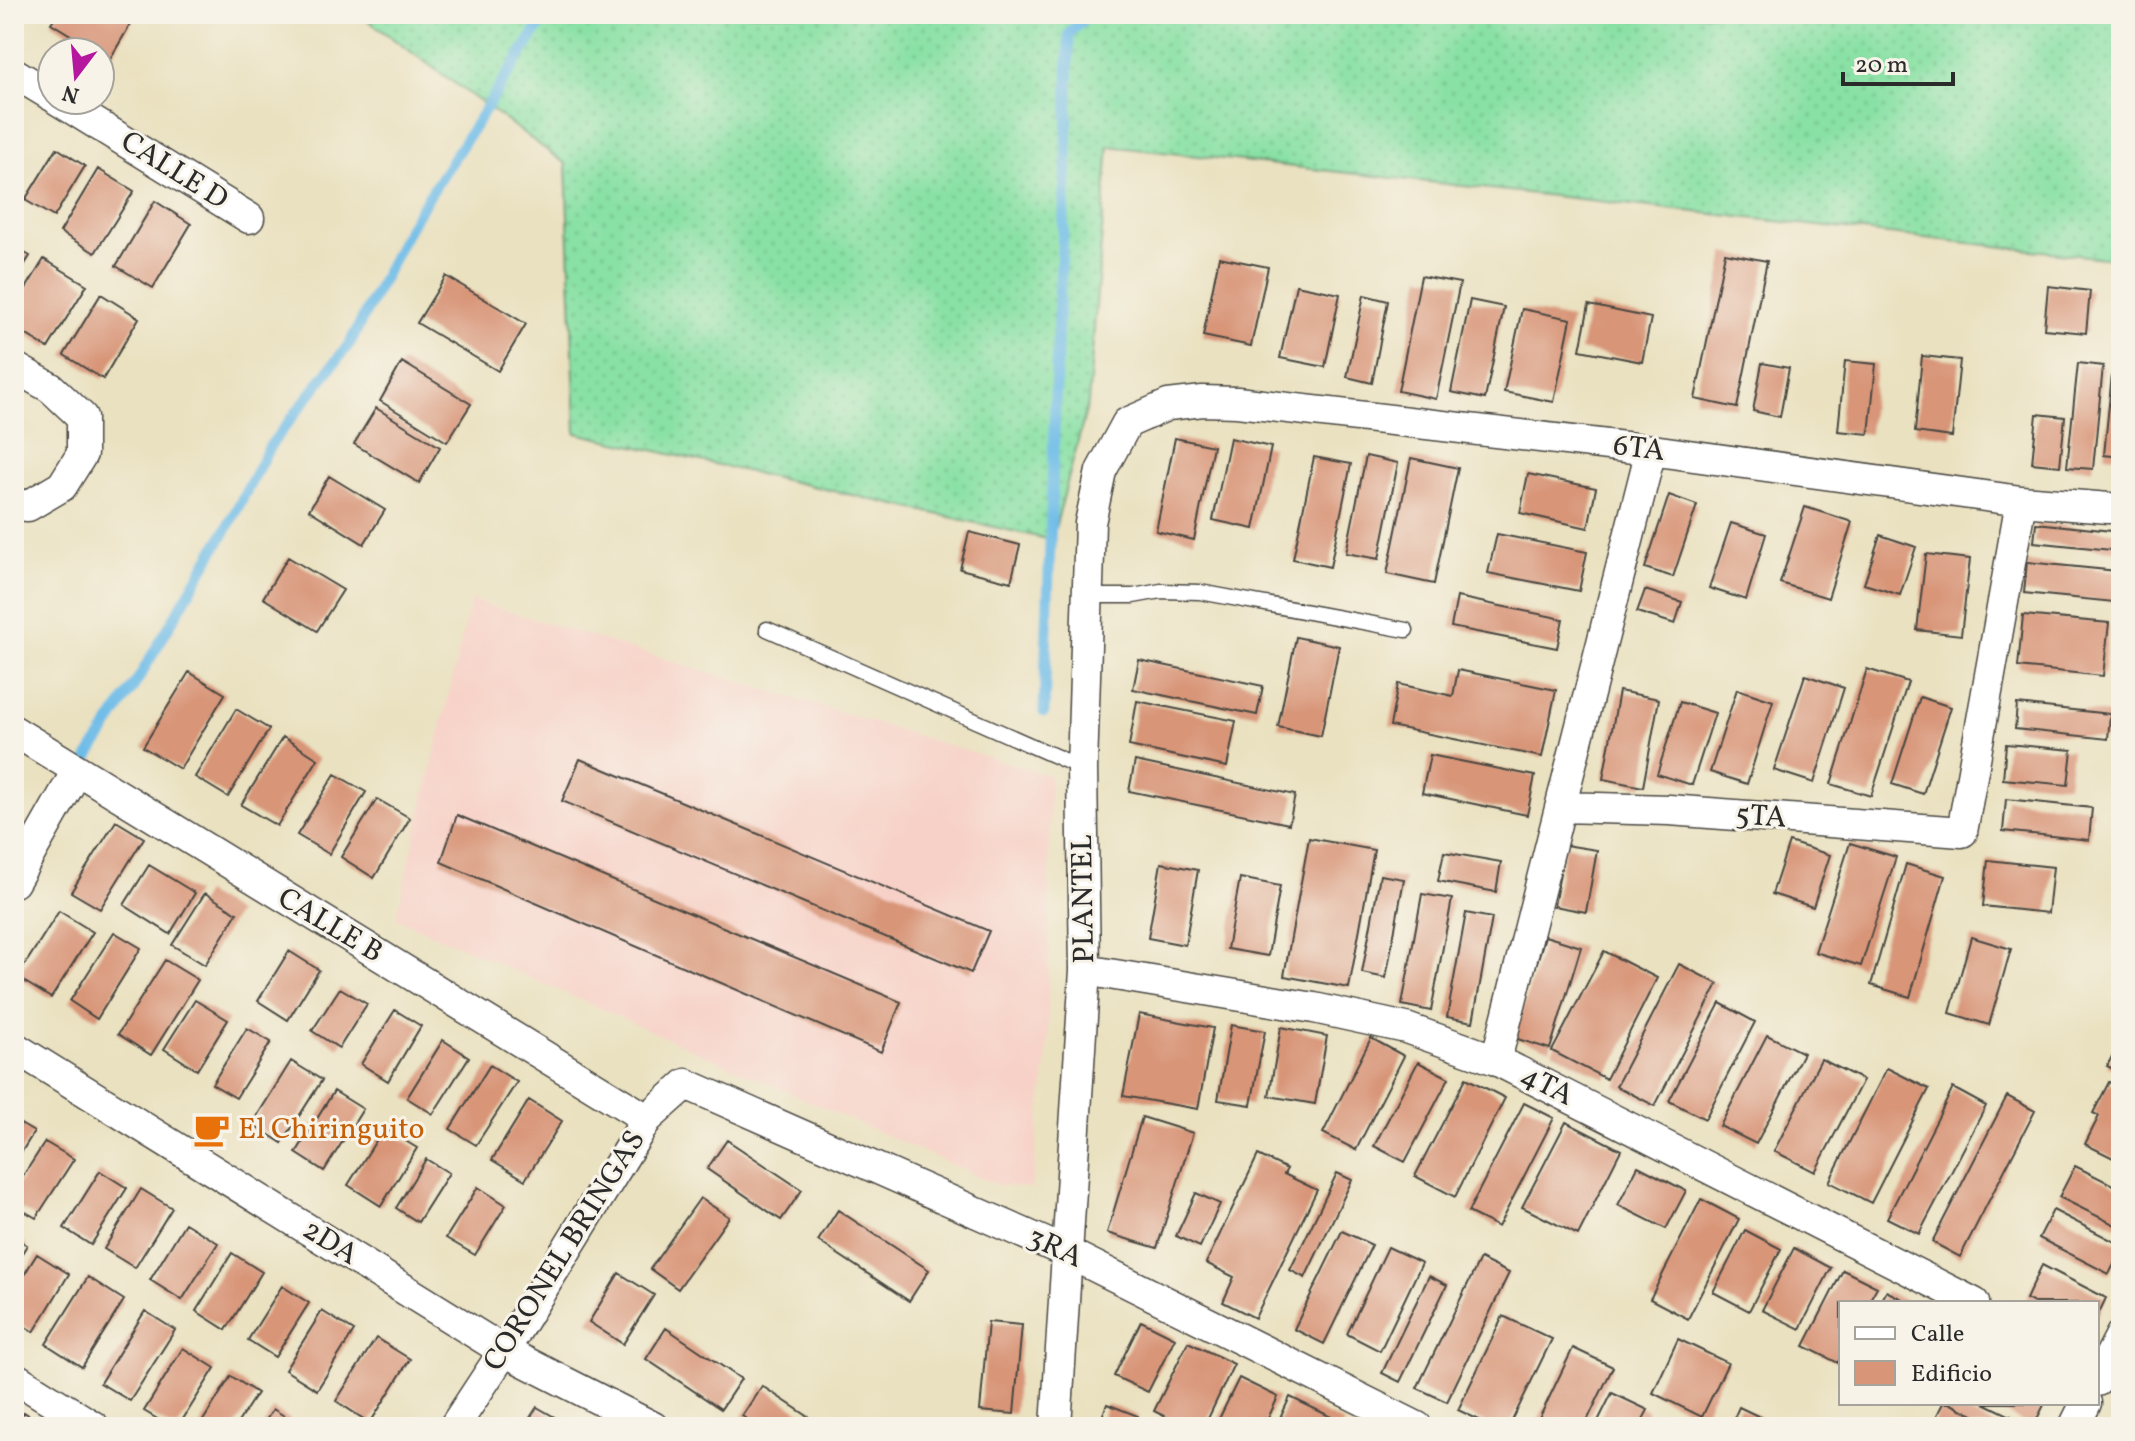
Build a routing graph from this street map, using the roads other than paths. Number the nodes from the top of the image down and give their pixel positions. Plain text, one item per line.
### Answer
1 (14, 73) edge
2 (36, 86) edge
3 (84, 116) edge
4 (249, 218) dead end
5 (14, 367) edge
6 (1168, 405) joint
7 (1651, 450) junction
8 (2021, 501) junction
9 (14, 505) edge
10 (2109, 508) dead end
11 (1088, 596) junction
12 (767, 629) dead end
13 (1406, 630) dead end
14 (14, 731) edge
15 (1082, 768) junction
16 (77, 771) junction
17 (1561, 807) junction
18 (14, 882) edge
19 (1085, 970) junction
20 (14, 1047) edge
21 (1496, 1060) junction
22 (686, 1084) joint
23 (647, 1119) junction
24 (1066, 1252) junction
25 (1970, 1301) edge
26 (2121, 1335) edge
27 (504, 1351) junction
28 (2099, 1372) edge
29 (14, 1377) edge
30 (2085, 1405) edge
31 (94, 1427) edge
32 (454, 1427) edge
33 (653, 1427) edge
34 (1056, 1427) edge
35 (1417, 1427) edge
36 (2074, 1427) edge

1 - 2 street
3 - 4 street, CALLE D
5 - 9 street
6 - 7 street, 6TA
6 - 11 street, PLANTEL
7 - 8 street, 6TA
7 - 17 street
8 - 10 street, 6TA
8 - 17 street, 5TA
11 - 13 lane
11 - 15 street, PLANTEL
12 - 15 lane
14 - 16 street, CALLE B
15 - 19 street, PLANTEL
16 - 18 street
16 - 23 street, CALLE B
17 - 21 street
19 - 21 street, 4TA
19 - 24 street, PLANTEL
20 - 27 street, 2DA
21 - 25 street, 4TA
22 - 23 street, CORONEL BRINGAS
22 - 24 street, 3RA
23 - 27 street, CORONEL BRINGAS
24 - 34 street, PLANTEL
24 - 35 street, 3RA
26 - 28 street
27 - 32 street, CORONEL BRINGAS
27 - 33 street, 2DA
29 - 31 street
30 - 36 street

